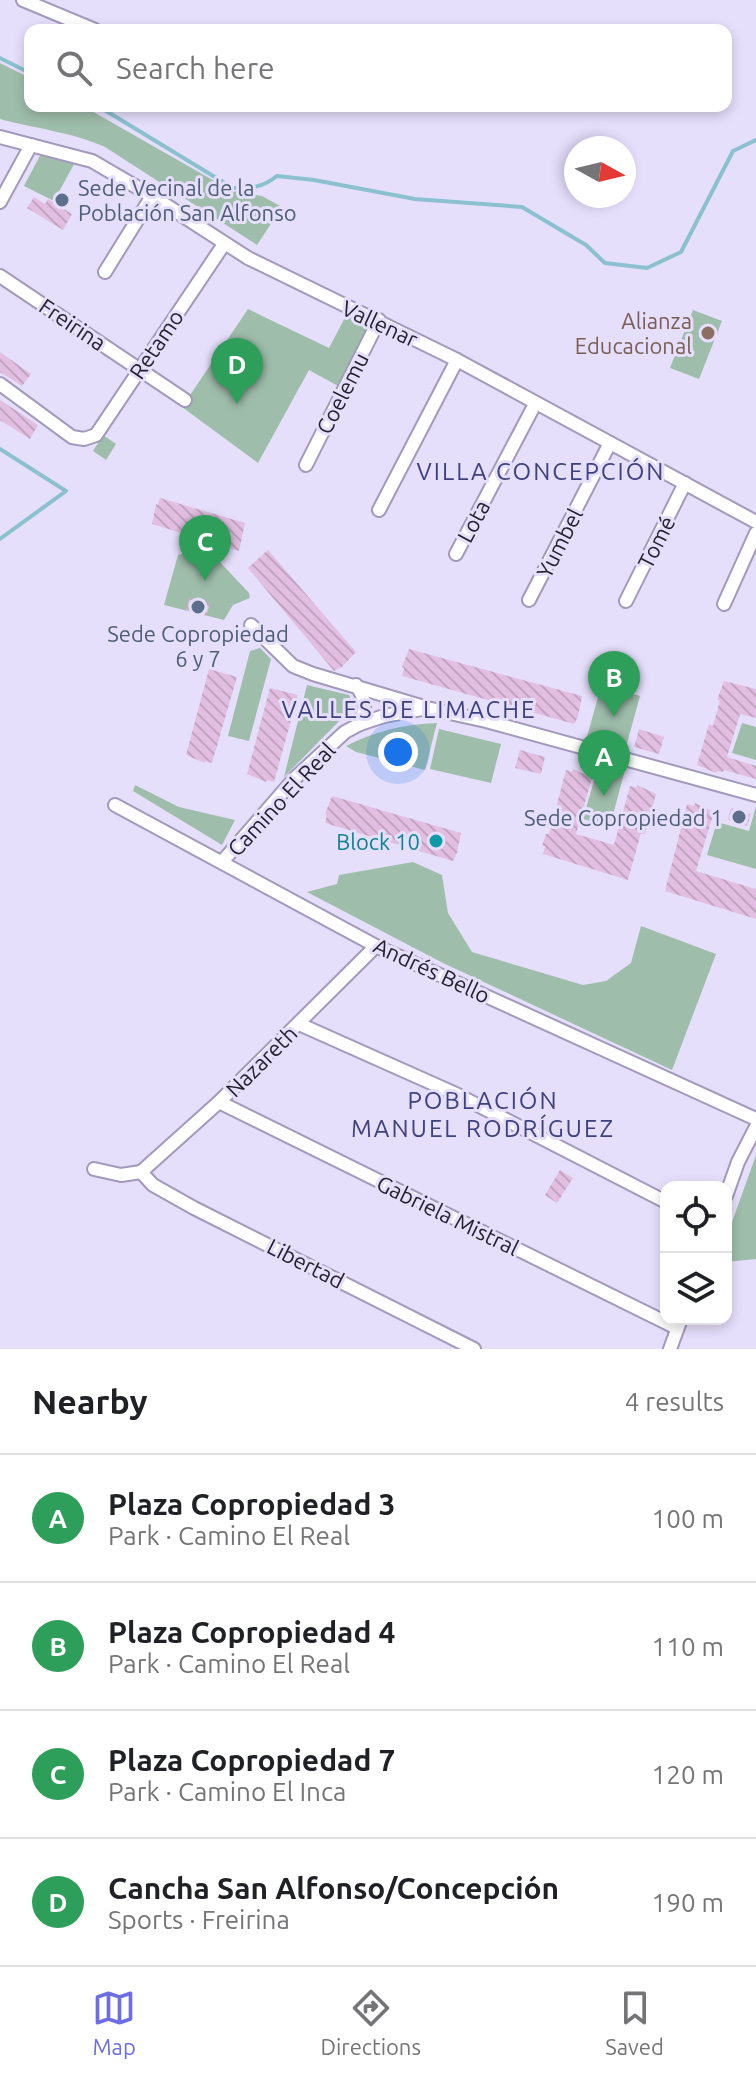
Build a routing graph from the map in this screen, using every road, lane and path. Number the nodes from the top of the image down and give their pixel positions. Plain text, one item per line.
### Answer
1 (23, 0) edge
2 (81, 24) edge
3 (0, 137) edge
4 (31, 145) junction
5 (152, 196) junction
6 (0, 202) edge
7 (224, 244) junction
8 (105, 272) dead end
9 (0, 276) edge
10 (379, 320) junction
11 (457, 360) junction
12 (139, 369) junction
13 (0, 384) edge
14 (185, 400) dead end
15 (535, 404) junction
16 (610, 443) junction
17 (306, 465) dead end
18 (685, 483) junction
19 (379, 510) dead end
20 (756, 522) edge
21 (756, 533) edge
22 (456, 554) dead end
23 (529, 600) dead end
24 (626, 601) dead end
25 (724, 604) dead end
26 (251, 625) dead end
27 (356, 685) junction
28 (427, 708) junction
29 (360, 724) junction
30 (756, 795) edge
31 (115, 805) dead end
32 (222, 862) junction
33 (376, 946) junction
34 (299, 1024) junction
35 (219, 1102) junction
36 (756, 1119) edge
37 (756, 1127) edge
38 (94, 1169) dead end
39 (141, 1172) junction
40 (731, 1181) edge
41 (660, 1199) edge
42 (660, 1315) edge
43 (679, 1325) edge
44 (474, 1349) edge
45 (670, 1349) edge

1 - 2 street
3 - 4 street, Vallenar
4 - 5 street, Vallenar
4 - 6 street
5 - 7 street, Vallenar
5 - 8 street
7 - 10 street, Vallenar
7 - 12 street, Retamo
9 - 12 street, Freirina
10 - 11 street, Vallenar
10 - 17 street, Coelemu
11 - 15 street, Vallenar
11 - 19 street
12 - 13 street, Retamo
12 - 14 street, Freirina
15 - 16 street, Vallenar
15 - 22 street, Lota
16 - 18 street, Vallenar
16 - 23 street, Yumbel
18 - 20 street, Vallenar
18 - 24 street, Tomé
21 - 25 street
26 - 27 street
27 - 28 street
27 - 29 street
28 - 29 street, Camino El Real
28 - 30 street, Camino El Real
29 - 32 street, Camino El Real
31 - 32 street, Andrés Bello
32 - 33 street, Andrés Bello
33 - 34 street, Nazareth
33 - 36 street, Andrés Bello
34 - 35 street, Nazareth
34 - 41 street
35 - 39 street, Nazareth
35 - 42 street, Gabriela Mistral
37 - 40 street
38 - 39 street
39 - 44 street, Libertad
43 - 45 street

